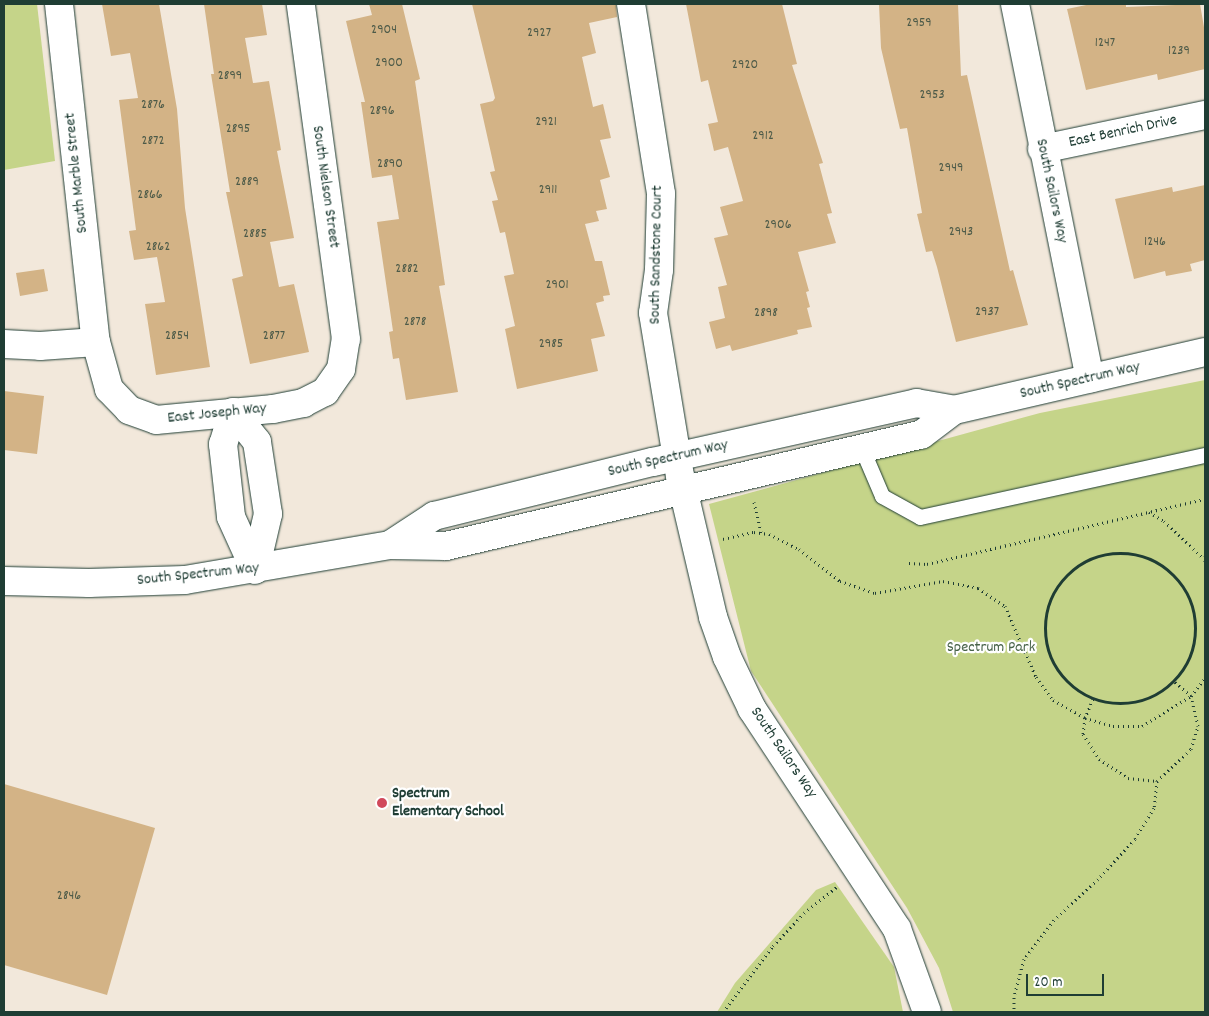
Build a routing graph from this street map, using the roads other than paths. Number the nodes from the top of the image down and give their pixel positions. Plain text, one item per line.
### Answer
1 (59, 4) edge
2 (301, 4) edge
3 (631, 4) edge
4 (1015, 4) edge
5 (1205, 115) edge
6 (1042, 149) junction
7 (96, 342) junction
8 (4, 344) edge
9 (1205, 352) edge
10 (341, 369) joint
11 (1090, 379) junction
12 (954, 410) junction
13 (233, 412) junction
14 (862, 449) junction
15 (1205, 455) edge
16 (680, 475) junction
17 (255, 570) junction
18 (4, 581) edge
19 (927, 1012) edge

1 - 7 street, South Marble Street
2 - 10 street, South Nielson Street
3 - 16 street, South Sandstone Court
4 - 6 street, South Sailors Way
5 - 6 street, East Benrich Drive
6 - 11 street, South Sailors Way
7 - 8 street
7 - 13 street, East Joseph Way
9 - 11 street, South Spectrum Way
10 - 13 street, East Joseph Way
11 - 12 street, South Spectrum Way
12 - 14 street, South Spectrum Way
12 - 16 street, South Spectrum Way
13 - 17 street
13 - 17 street
14 - 15 lane
14 - 16 street, South Spectrum Way
16 - 17 street, South Spectrum Way
16 - 19 street, South Sailors Way
17 - 18 street, South Spectrum Way

